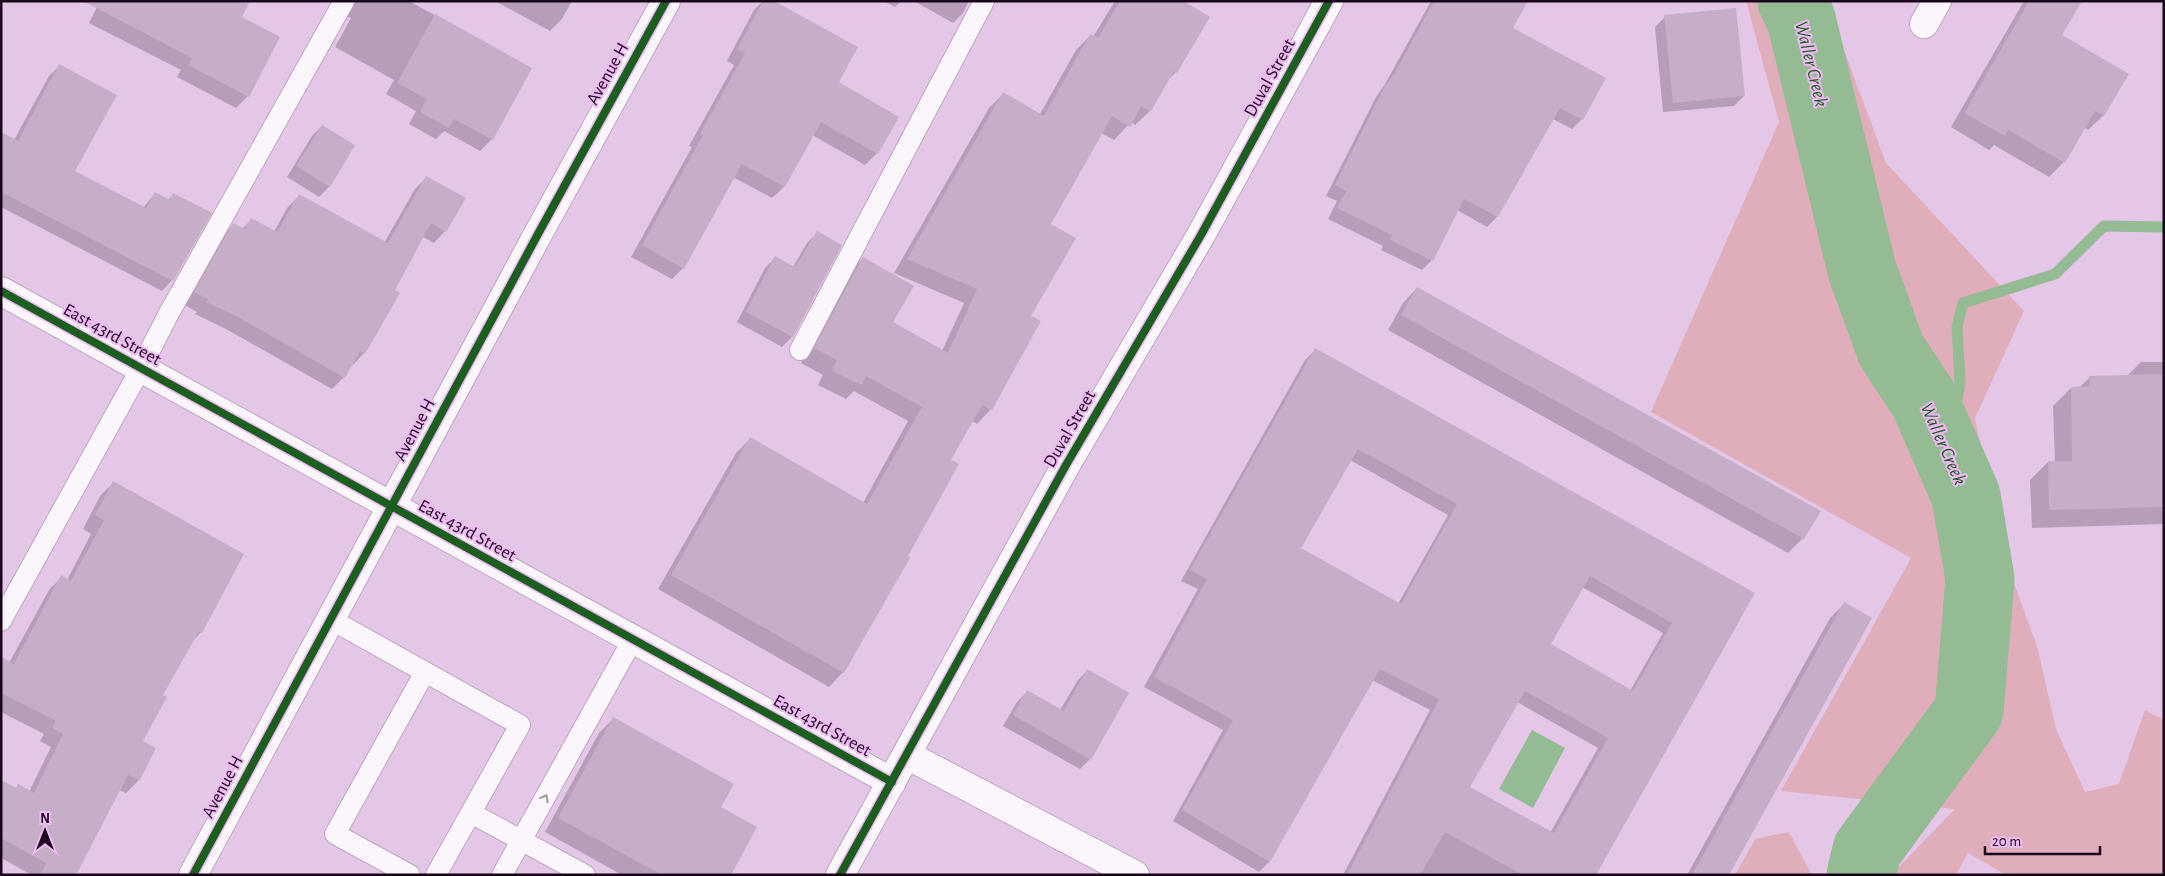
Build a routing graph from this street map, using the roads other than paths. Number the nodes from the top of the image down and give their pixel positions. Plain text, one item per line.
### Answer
1 (344, 1) edge
2 (666, 1) edge
3 (984, 1) edge
4 (1329, 1) edge
5 (1, 291) edge
6 (800, 350) dead end
7 (141, 368) junction
8 (391, 506) junction
9 (330, 619) junction
10 (1, 621) edge
11 (633, 639) junction
12 (425, 672) junction
13 (907, 755) junction
14 (892, 782) junction
15 (471, 813) junction
16 (521, 840) junction
17 (193, 875) edge
18 (410, 875) edge
19 (436, 875) edge
20 (502, 875) edge
21 (585, 875) edge
22 (840, 875) edge
23 (1135, 875) edge

1 - 7 lane
2 - 8 street, Avenue H
3 - 6 lane
4 - 13 street, Duval Street
5 - 7 street, East 43rd Street
7 - 8 street, East 43rd Street
7 - 10 lane
8 - 9 street, Avenue H
8 - 11 street, East 43rd Street
9 - 12 lane
9 - 17 street, Avenue H
11 - 14 street, East 43rd Street
16 -> 11 lane
12 - 15 lane
12 - 18 lane
13 - 14 street, Duval Street
13 - 23 street
14 - 22 street, Duval Street
15 - 16 lane
15 - 19 lane
16 - 20 lane
16 - 21 lane

